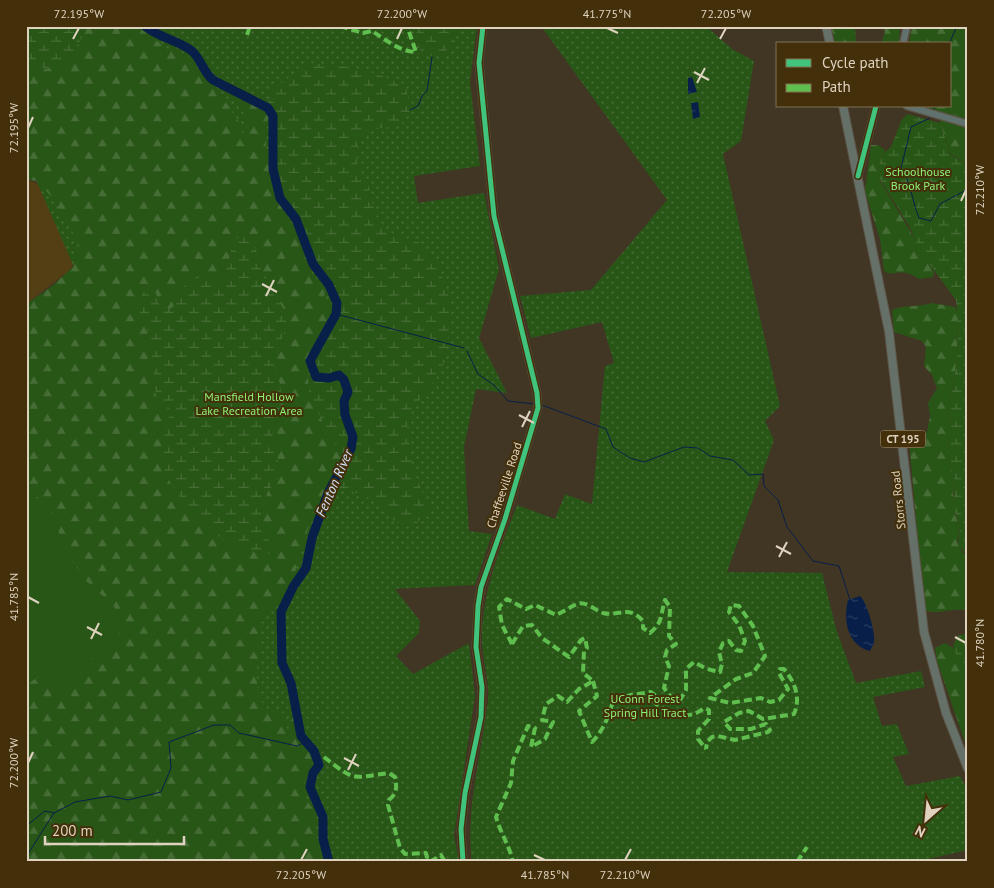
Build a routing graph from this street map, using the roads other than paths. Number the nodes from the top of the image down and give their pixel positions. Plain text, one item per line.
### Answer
1 (484, 26) edge
2 (826, 26) edge
3 (907, 26) edge
4 (830, 42) edge
5 (903, 42) edge
6 (843, 108) edge
7 (875, 108) edge
8 (915, 108) edge
9 (968, 124) edge
10 (858, 176) junction
11 (968, 769) edge
12 (463, 862) edge

1 - 12 street, Chaffeeville Road
2 - 4 main road
3 - 5 street
6 - 10 main road, Storrs Road / CT 195
7 - 10 street
8 - 9 street
10 - 11 main road, Storrs Road / CT 195

